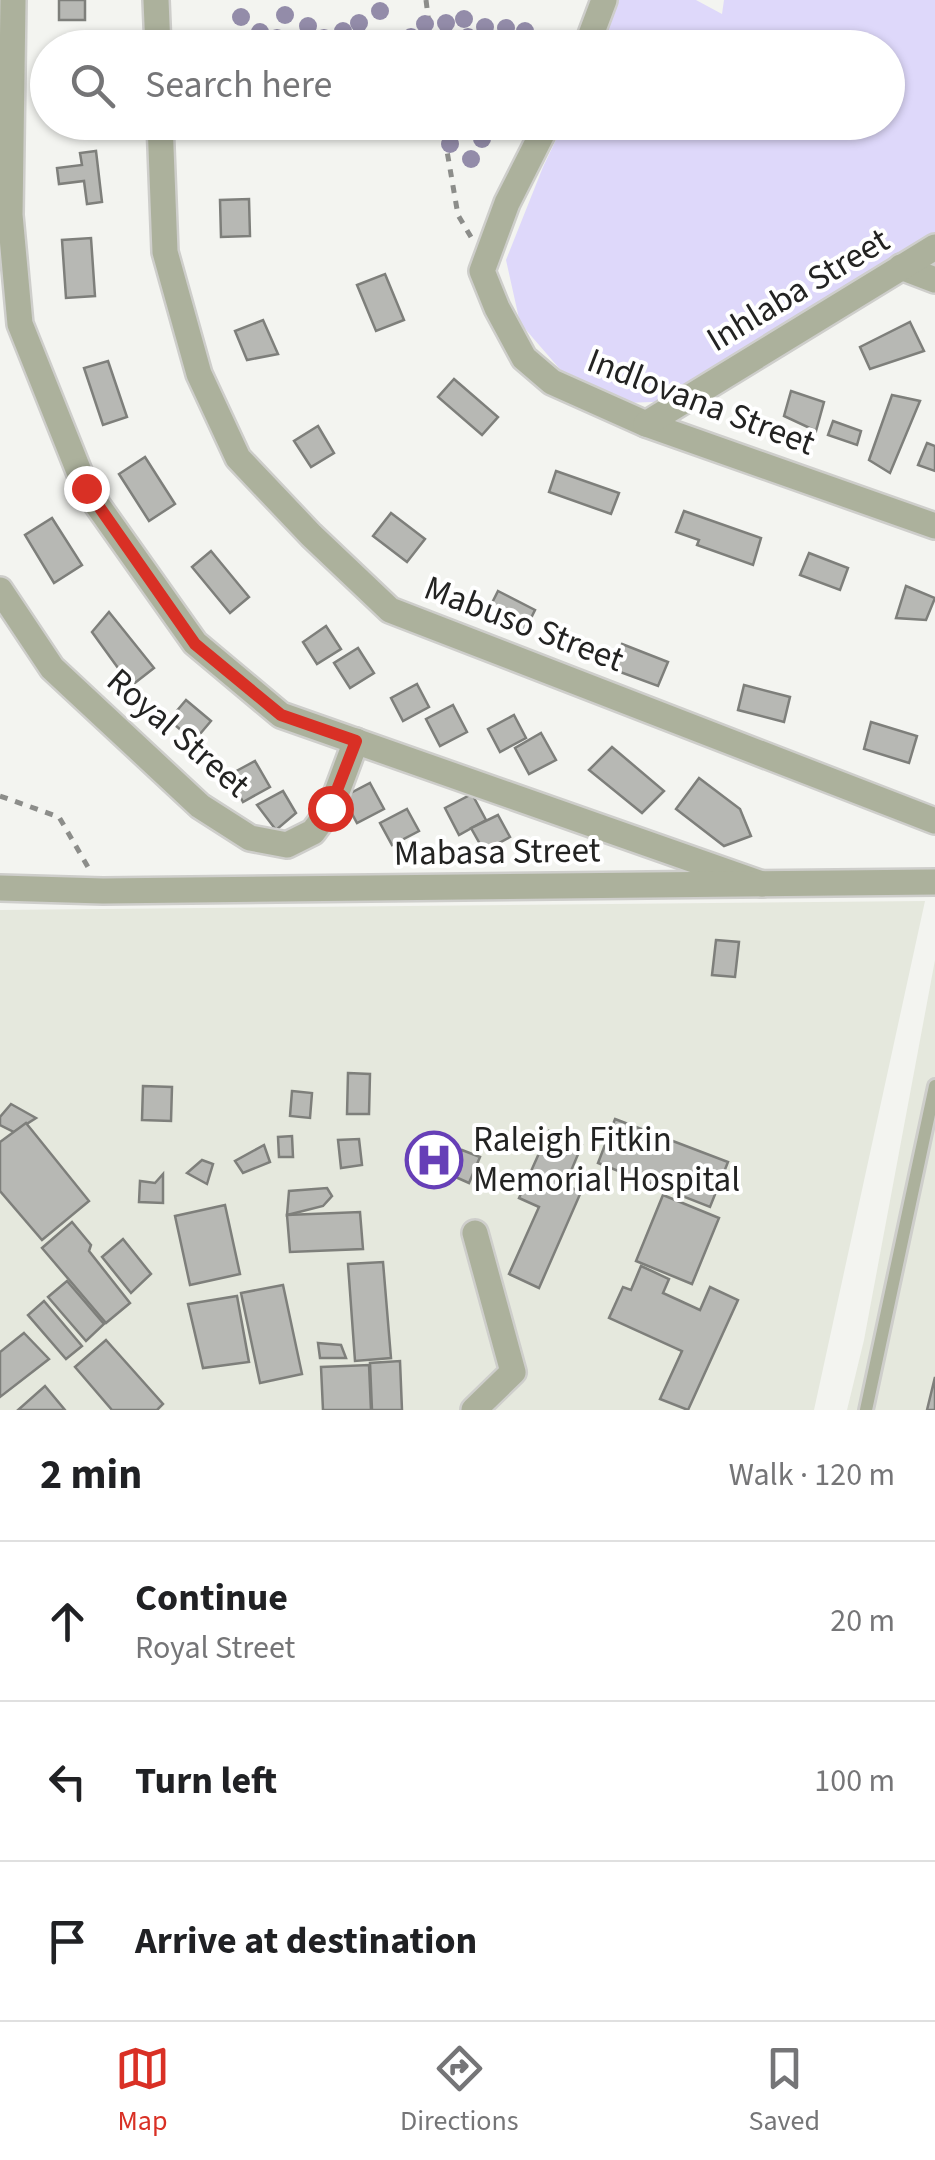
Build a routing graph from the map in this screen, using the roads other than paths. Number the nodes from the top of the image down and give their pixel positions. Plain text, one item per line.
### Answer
1 (13, 0) edge
2 (156, 0) edge
3 (604, 0) edge
4 (157, 30) edge
5 (593, 30) edge
6 (161, 140) edge
7 (539, 140) edge
8 (935, 247) edge
9 (902, 267) junction
10 (935, 280) edge
11 (646, 424) junction
12 (935, 526) edge
13 (0, 590) edge
14 (356, 741) junction
15 (935, 820) edge
16 (935, 882) edge
17 (762, 884) junction
18 (0, 888) edge
19 (935, 1086) edge
20 (476, 1233) dead end
21 (474, 1410) edge
22 (866, 1410) edge

1 - 14 street
2 - 4 street
3 - 5 street
6 - 15 street, Mabuso Street
7 - 11 street, Indlovana Street
8 - 9 street, Inhlaba Street
9 - 10 street
9 - 11 street, Inhlaba Street
11 - 12 street, Indlovana Street
13 - 14 street, Royal Street
14 - 17 street
16 - 17 street, Mabasa Street
17 - 18 street, Mabasa Street
19 - 22 lane
20 - 21 street

